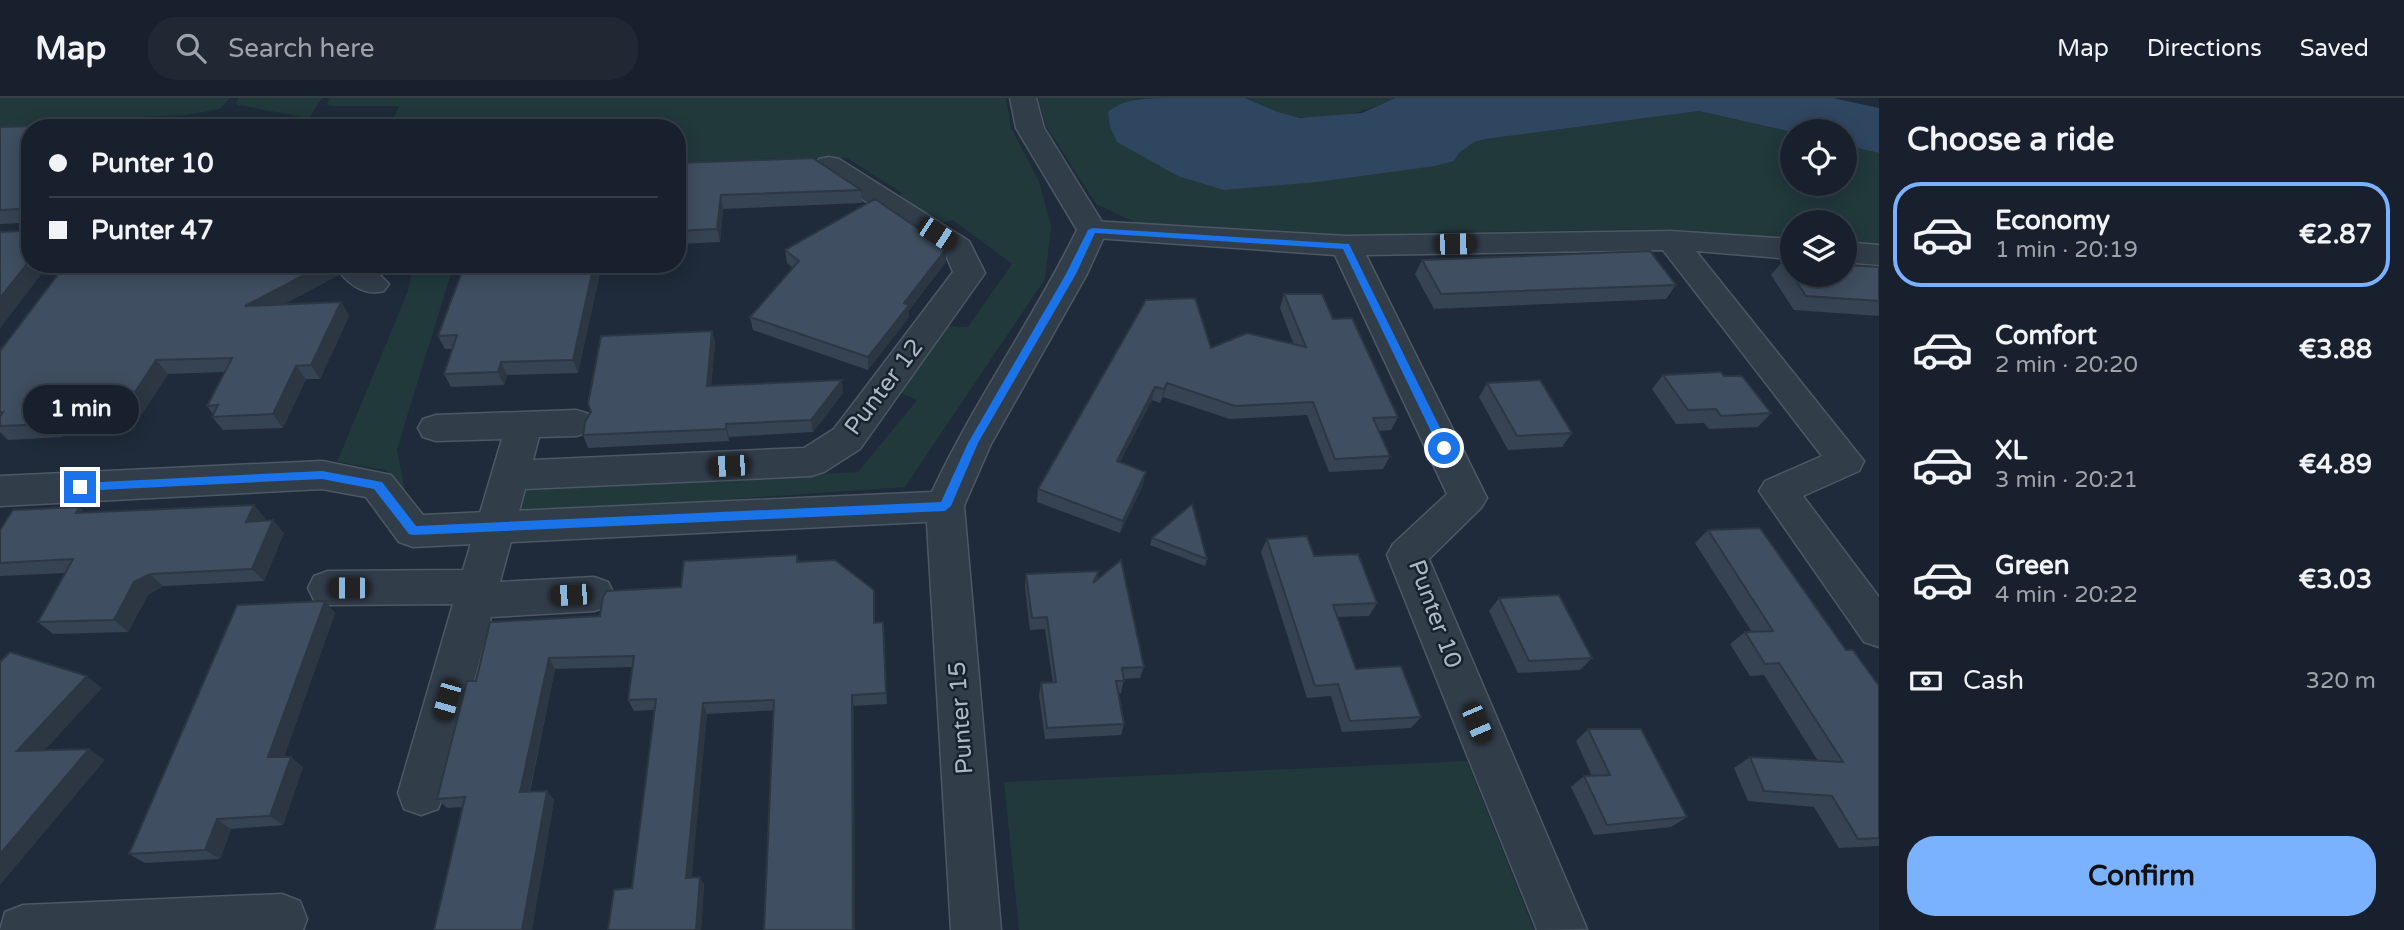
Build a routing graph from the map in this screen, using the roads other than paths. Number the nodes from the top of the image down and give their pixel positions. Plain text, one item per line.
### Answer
1 (1023, 98) edge
2 (829, 165) edge
3 (1092, 230) junction
4 (1671, 240) junction
5 (1346, 246) junction
6 (1780, 248) edge
7 (1857, 254) edge
8 (1879, 255) edge
9 (360, 273) edge
10 (373, 284) dead end
11 (576, 423) dead end
12 (524, 425) junction
13 (436, 428) dead end
14 (511, 475) junction
15 (0, 491) edge
16 (945, 506) junction
17 (497, 528) junction
18 (328, 588) dead end
19 (478, 594) junction
20 (594, 594) dead end
21 (1879, 629) edge
22 (421, 793) dead end
23 (282, 919) dead end
24 (0, 924) edge
25 (1562, 929) edge
26 (21, 930) edge
27 (976, 930) edge

1 - 3 street
2 - 14 street, Punter 12
3 - 5 street
3 - 16 street
4 - 5 street
4 - 6 street
4 - 21 street
5 - 25 street, Punter 10
7 - 8 street
9 - 10 street
11 - 12 street
12 - 13 street
12 - 14 street
14 - 17 street
15 - 17 street
16 - 17 street
16 - 27 street, Punter 15
17 - 19 street
18 - 19 street
19 - 20 street
19 - 22 street
23 - 26 street
24 - 26 street

